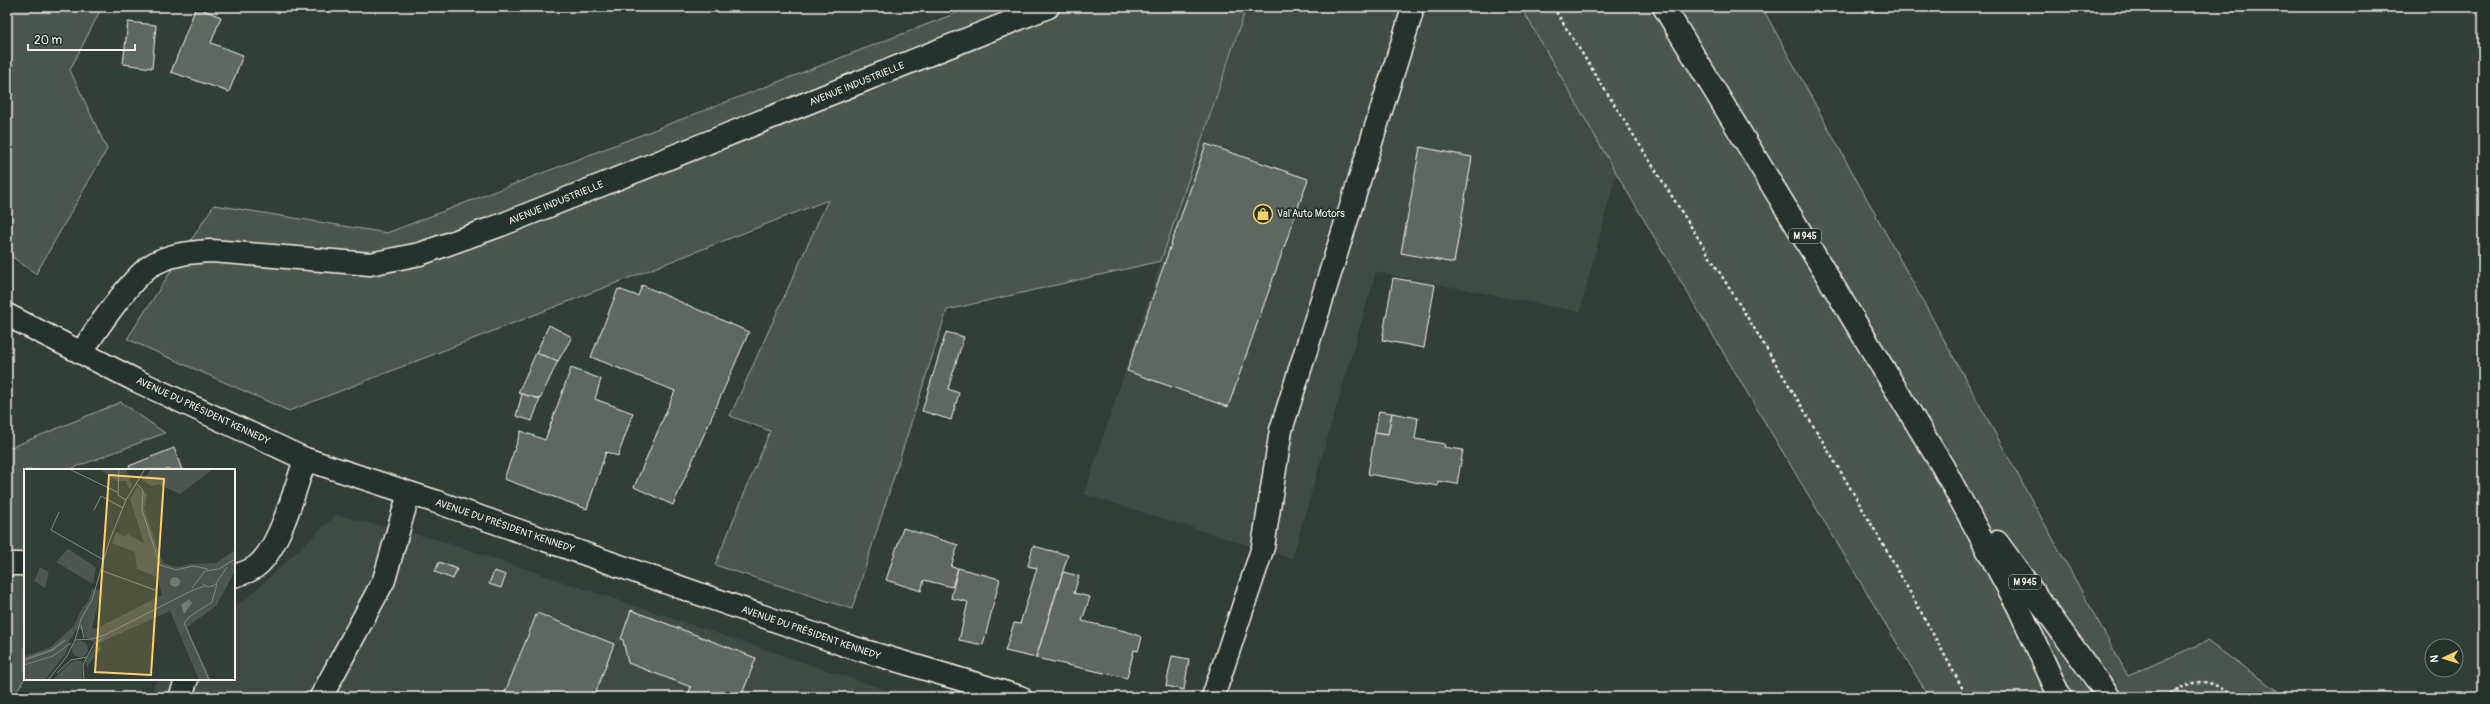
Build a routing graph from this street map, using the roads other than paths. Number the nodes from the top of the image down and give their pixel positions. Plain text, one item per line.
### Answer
1 (1048, 7) edge
2 (1664, 7) edge
3 (1411, 15) dead end
4 (7, 315) edge
5 (82, 352) junction
6 (305, 460) junction
7 (1943, 467) junction
8 (409, 493) junction
9 (7, 564) edge
10 (24, 564) edge
11 (235, 576) edge
12 (187, 680) edge
13 (180, 697) edge
14 (321, 697) edge
15 (1020, 697) edge
16 (1213, 697) edge
17 (2060, 697) edge
18 (2109, 697) edge

1 - 5 street, AVENUE INDUSTRIELLE
2 - 7 street, M 945
3 - 16 street
4 - 5 street, AVENUE DU PRÉSIDENT KENNEDY
5 - 6 street, AVENUE DU PRÉSIDENT KENNEDY
6 - 8 street, AVENUE DU PRÉSIDENT KENNEDY
6 - 11 street
7 - 17 street, M 945
7 - 18 street, M 945
8 - 14 street
8 - 15 street, AVENUE DU PRÉSIDENT KENNEDY
9 - 10 street
12 - 13 street

